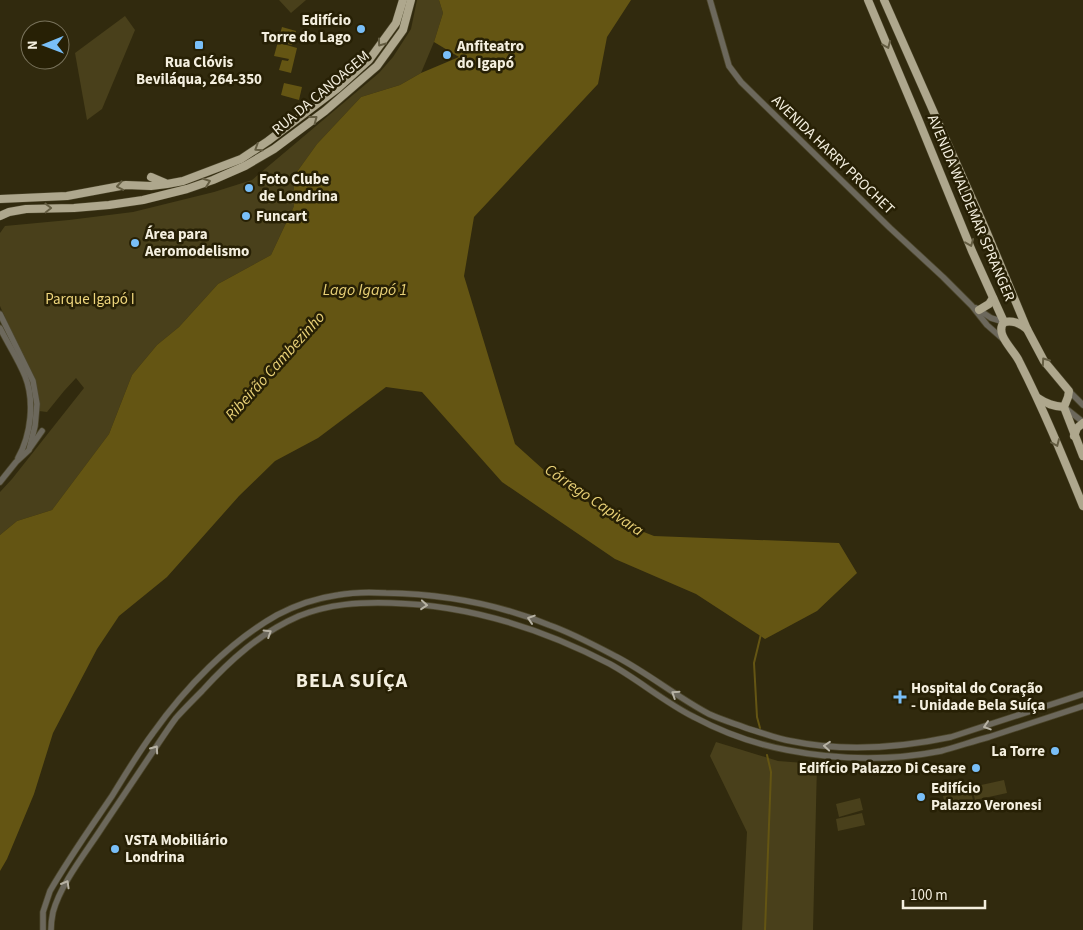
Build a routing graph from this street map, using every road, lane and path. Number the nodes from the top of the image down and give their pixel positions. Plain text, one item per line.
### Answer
1 (403, 0) edge
2 (411, 0) edge
3 (710, 0) edge
4 (868, 0) edge
5 (884, 0) edge
6 (933, 112) junction
7 (919, 120) junction
8 (151, 182) junction
9 (0, 198) edge
10 (143, 200) junction
11 (0, 216) edge
12 (993, 298) junction
13 (976, 308) junction
14 (0, 314) edge
15 (1004, 322) junction
16 (0, 328) edge
17 (1027, 329) junction
18 (1005, 340) junction
19 (17, 360) junction
20 (33, 381) junction
21 (1069, 391) junction
22 (30, 397) junction
23 (1038, 398) junction
24 (1083, 405) edge
25 (1064, 407) junction
26 (1083, 422) edge
27 (35, 426) junction
28 (42, 431) dead end
29 (1074, 436) junction
30 (29, 450) junction
31 (1083, 456) edge
32 (16, 462) junction
33 (0, 482) edge
34 (1083, 506) edge
35 (312, 601) junction
36 (467, 601) junction
37 (482, 604) junction
38 (314, 611) junction
39 (465, 611) junction
40 (480, 614) junction
41 (551, 625) junction
42 (547, 634) junction
43 (197, 680) junction
44 (204, 688) junction
45 (1083, 694) edge
46 (1083, 706) edge
47 (112, 796) junction
48 (120, 801) junction
49 (44, 910) junction
50 (53, 912) junction
51 (43, 930) edge
52 (50, 930) edge

1 -> 8 main road
10 -> 2 main road, RUA DA CANOAGEM
3 - 13 street, AVENIDA HARRY PROCHET
4 -> 7 main road, AVENIDA WALDEMAR SPRANGER
5 - 6 main road, AVENIDA WALDEMAR SPRANGER
6 - 7 main road
6 - 17 main road, AVENIDA WALDEMAR SPRANGER
7 -> 12 main road, AVENIDA WALDEMAR SPRANGER
8 -> 9 main road
8 - 10 main road
11 -> 10 main road, RUA DA CANOAGEM
12 - 13 main road
12 - 15 main road, AVENIDA WALDEMAR SPRANGER
13 - 15 street, AVENIDA HARRY PROCHET
13 - 18 street, AVENIDA HARRY PROCHET
14 - 20 street
15 - 17 main road
15 - 18 main road, AVENIDA WALDEMAR SPRANGER
16 - 19 street
21 -> 17 main road, AVENIDA WALDEMAR SPRANGER
18 - 23 main road
19 - 20 street
19 - 22 street
20 - 27 street
21 - 24 street
21 - 25 main road
22 - 27 street
22 - 32 street
23 - 25 main road
23 -> 34 main road
25 - 26 street
25 - 29 main road
26 - 29 main road
27 - 30 street
28 - 30 street
29 - 31 main road
30 - 32 street
32 - 33 street
35 - 36 street
35 - 38 street
35 - 43 street
36 - 37 street
36 - 39 street
37 - 40 street
41 -> 37 street
38 -> 39 street
44 -> 38 street
39 - 40 street
40 - 42 street
41 - 42 street
45 -> 41 street
42 - 46 street
43 - 44 street
43 - 47 street
48 -> 44 street
47 - 48 street
47 - 49 street
50 -> 48 street
49 - 50 street
49 - 51 street
50 - 52 street

